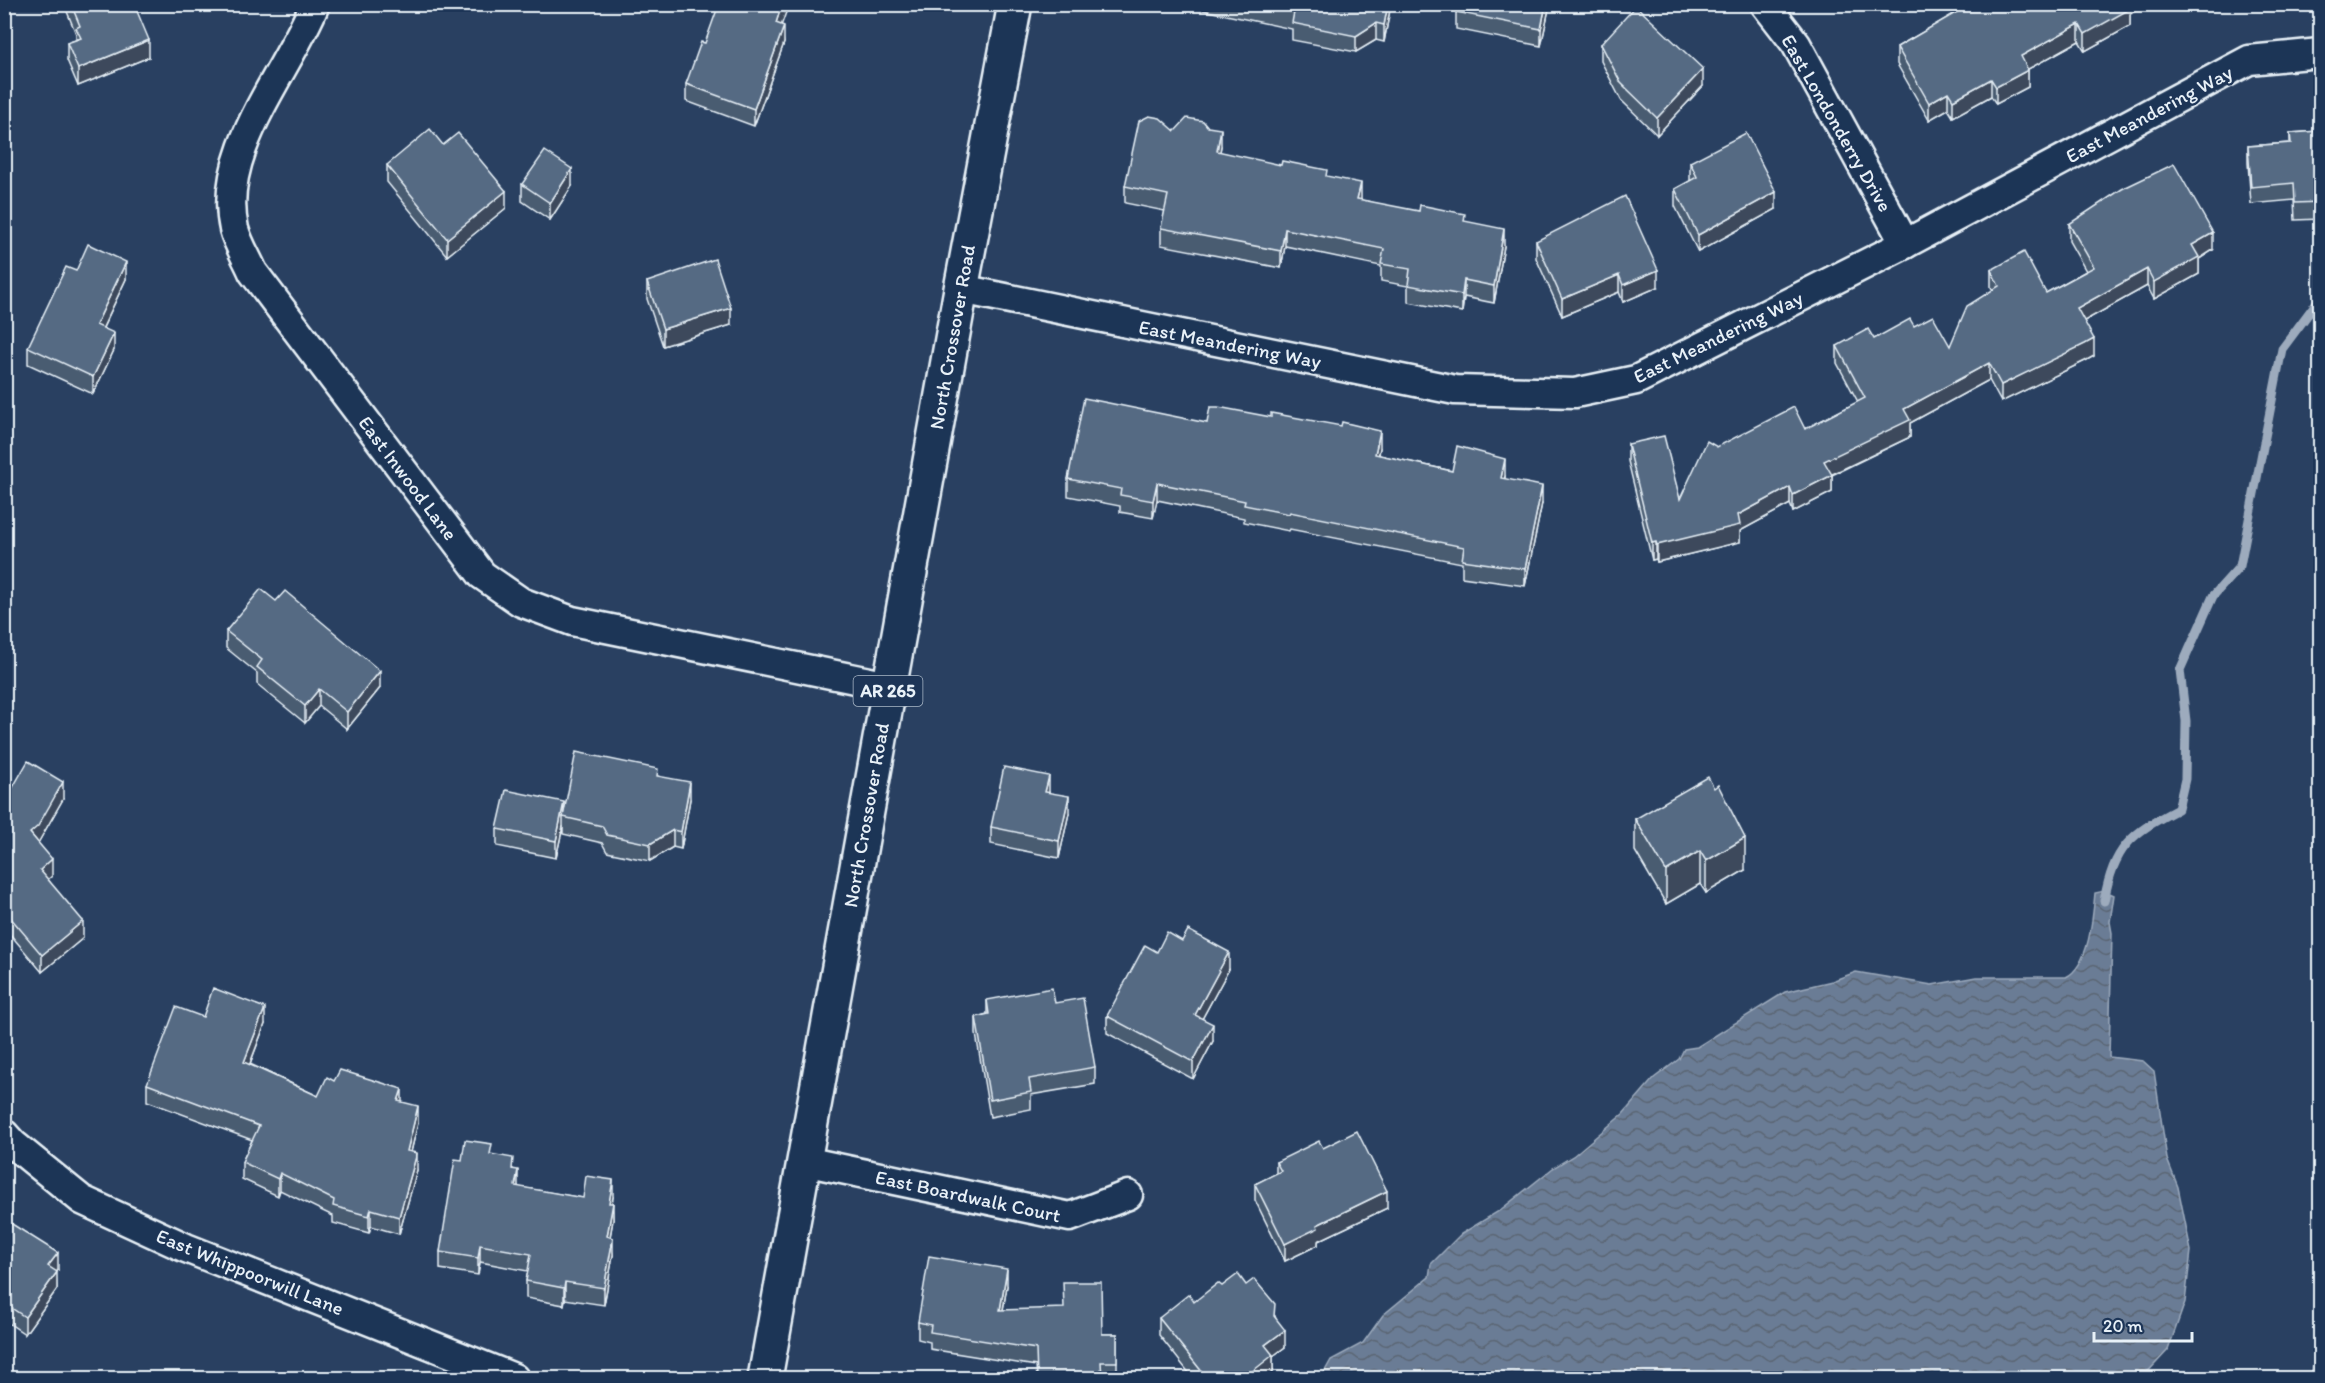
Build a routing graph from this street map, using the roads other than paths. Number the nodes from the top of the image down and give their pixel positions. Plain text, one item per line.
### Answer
1 (315, 4) edge
2 (1016, 4) edge
3 (1765, 4) edge
4 (2320, 53) edge
5 (1905, 244) junction
6 (961, 289) junction
7 (889, 686) junction
8 (4, 1134) edge
9 (804, 1161) junction
10 (1128, 1195) dead end
11 (514, 1378) edge
12 (765, 1378) edge

1 - 7 street, East Inwood Lane
2 - 6 main road, North Crossover Road / AR 265
3 - 5 street, East Londonderry Drive
4 - 5 street, East Meandering Way
5 - 6 street, East Meandering Way
6 - 7 main road, North Crossover Road / AR 265
7 - 9 main road, North Crossover Road / AR 265
8 - 11 street, East Whippoorwill Lane
9 - 10 street, East Boardwalk Court
9 - 12 main road, North Crossover Road / AR 265

